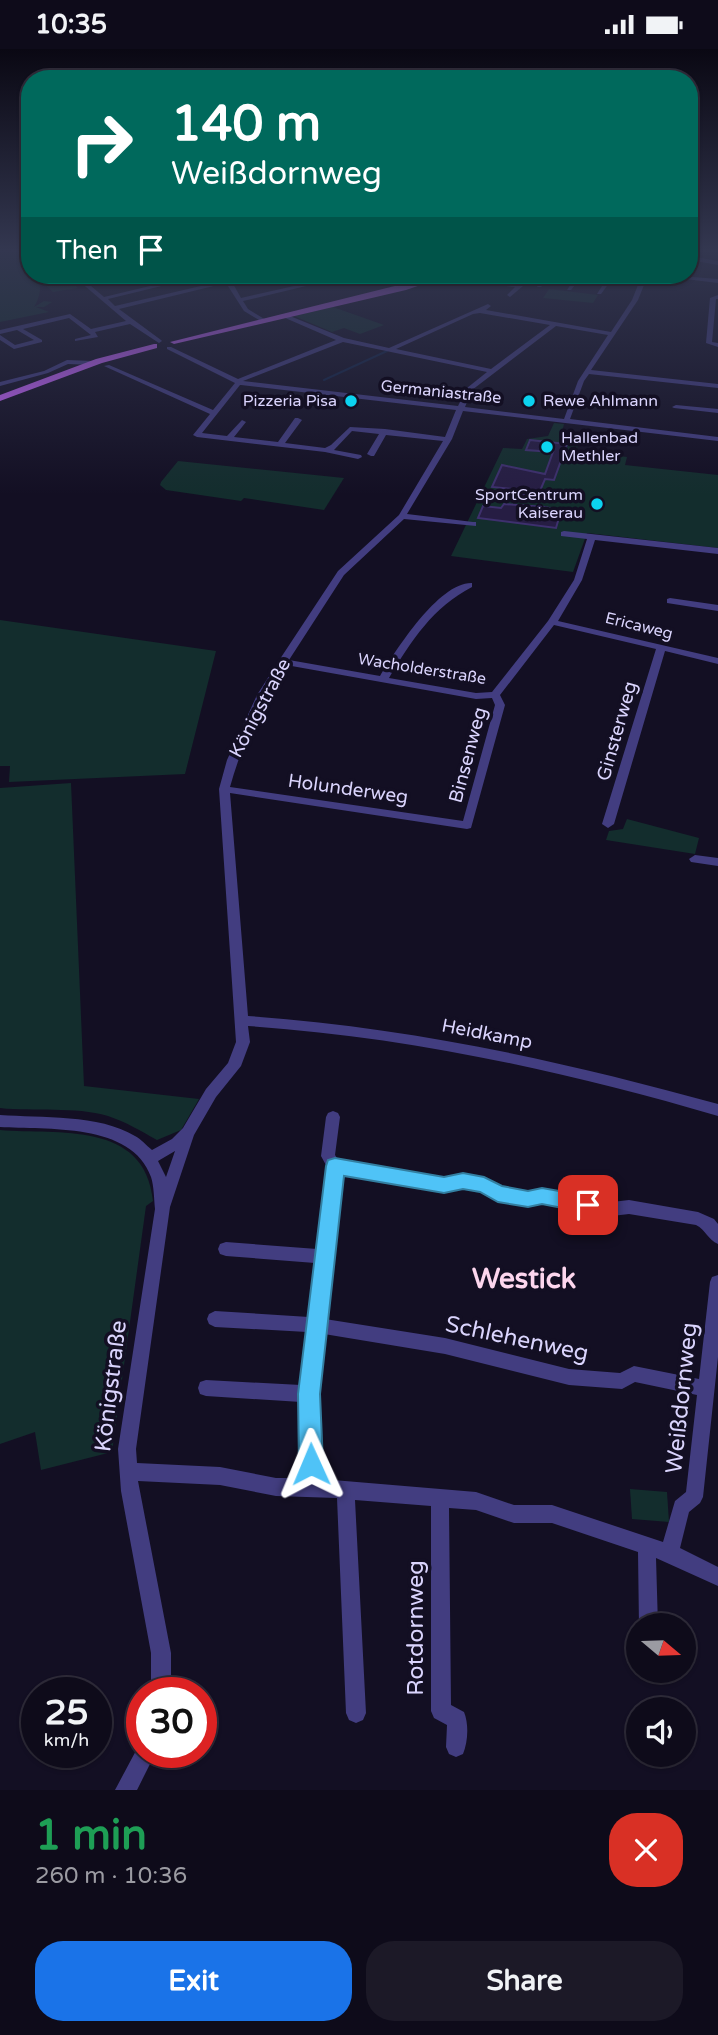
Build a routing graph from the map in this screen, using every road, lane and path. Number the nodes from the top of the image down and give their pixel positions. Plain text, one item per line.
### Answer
1 (26, 332) edge
2 (91, 332) edge
3 (143, 332) edge
4 (221, 332) edge
5 (324, 332) edge
6 (427, 332) edge
7 (544, 332) edge
8 (601, 332) edge
9 (712, 332) edge
10 (612, 334) joint
11 (0, 335) edge
12 (342, 340) junction
13 (78, 341) dead end
14 (157, 344) junction
15 (172, 345) junction
16 (718, 345) edge
17 (389, 350) junction
18 (93, 363) junction
19 (107, 366) dead end
20 (491, 371) junction
21 (587, 372) junction
22 (237, 382) junction
23 (0, 384) edge
24 (718, 386) edge
25 (0, 398) edge
26 (676, 407) dead end
27 (462, 409) junction
28 (718, 411) edge
29 (214, 413) junction
30 (567, 419) junction
31 (298, 420) dead end
32 (242, 422) dead end
33 (385, 431) junction
34 (230, 437) junction
35 (449, 439) junction
36 (718, 439) edge
37 (280, 445) junction
38 (325, 450) junction
39 (371, 454) dead end
40 (358, 457) dead end
41 (402, 516) junction
42 (473, 524) dead end
43 (564, 534) dead end
44 (592, 537) junction
45 (718, 551) edge
46 (469, 585) dead end
47 (670, 601) dead end
48 (718, 608) edge
49 (552, 622) junction
50 (661, 648) junction
51 (718, 661) edge
52 (283, 662) junction
53 (383, 680) junction
54 (495, 695) junction
55 (224, 789) junction
56 (608, 824) dead end
57 (467, 825) joint
58 (695, 859) dead end
59 (718, 862) edge
60 (243, 1021) junction
61 (718, 1110) edge
62 (333, 1118) dead end
63 (0, 1121) edge
64 (188, 1132) junction
65 (150, 1158) junction
66 (335, 1166) junction
67 (163, 1209) junction
68 (718, 1237) edge
69 (226, 1249) dead end
70 (324, 1257) junction
71 (718, 1282) edge
72 (215, 1319) dead end
73 (317, 1325) junction
74 (206, 1388) dead end
75 (706, 1389) junction
76 (309, 1394) junction
77 (128, 1472) junction
78 (312, 1487) junction
79 (346, 1490) junction
80 (440, 1499) junction
81 (647, 1547) junction
82 (669, 1553) junction
83 (718, 1577) edge
84 (648, 1613) edge
85 (161, 1677) edge
86 (356, 1713) dead end
87 (456, 1747) dead end
88 (138, 1768) edge
89 (126, 1790) edge

1 - 11 street
2 - 13 street
3 - 14 street
4 - 15 main road
5 - 12 street
6 - 17 street
7 - 20 street
8 - 10 street
9 - 16 street
10 - 21 street
12 - 17 street
12 - 22 street
14 - 15 main road
14 - 18 main road
15 - 22 street, Germaniastraße
17 - 20 street
18 - 23 street
18 - 25 main road
19 - 29 street
20 - 27 street
21 - 24 street
21 - 30 street
22 - 27 street, Germaniastraße
22 - 29 street
26 - 28 street
27 - 30 street, Germaniastraße
27 - 35 street, Königstraße
29 - 34 street
30 - 36 street, Germaniastraße
31 - 37 street
32 - 34 street
33 - 35 street
33 - 38 street
33 - 39 street
34 - 37 street
35 - 41 street, Königstraße
37 - 38 street
38 - 40 street
41 - 42 street
41 - 52 street, Königstraße
43 - 44 street
44 - 45 street
44 - 49 street, Wacholderstraße
46 - 53 street
47 - 48 street
49 - 50 street, Ericaweg
49 - 54 street, Wacholderstraße
50 - 51 street, Ericaweg
50 - 56 street, Ginsterweg
52 - 53 street, Wacholderstraße
52 - 55 street, Königstraße
53 - 54 street, Wacholderstraße
54 - 57 street, Binsenweg
55 - 57 street, Holunderweg
55 - 60 street, Königstraße
58 - 59 street
60 - 61 street, Heidkamp
60 - 64 street, Königstraße
62 - 66 street
63 - 65 street
64 - 65 street, Königstraße
64 - 67 street, Königstraße
65 - 67 street, Königstraße
66 - 68 street
66 - 70 street
67 - 77 street, Königstraße
69 - 70 street
70 - 73 street
71 - 75 street, Weißdornweg
72 - 73 street
73 - 75 street, Schlehenweg
73 - 76 street
74 - 76 street
75 - 82 street, Weißdornweg
76 - 78 street
77 - 78 street
77 - 85 street, Königstraße
78 - 79 street
79 - 80 street
79 - 86 street
80 - 81 street
80 - 87 street, Rotdornweg
81 - 82 street
81 - 84 street
82 - 83 street
88 - 89 street

